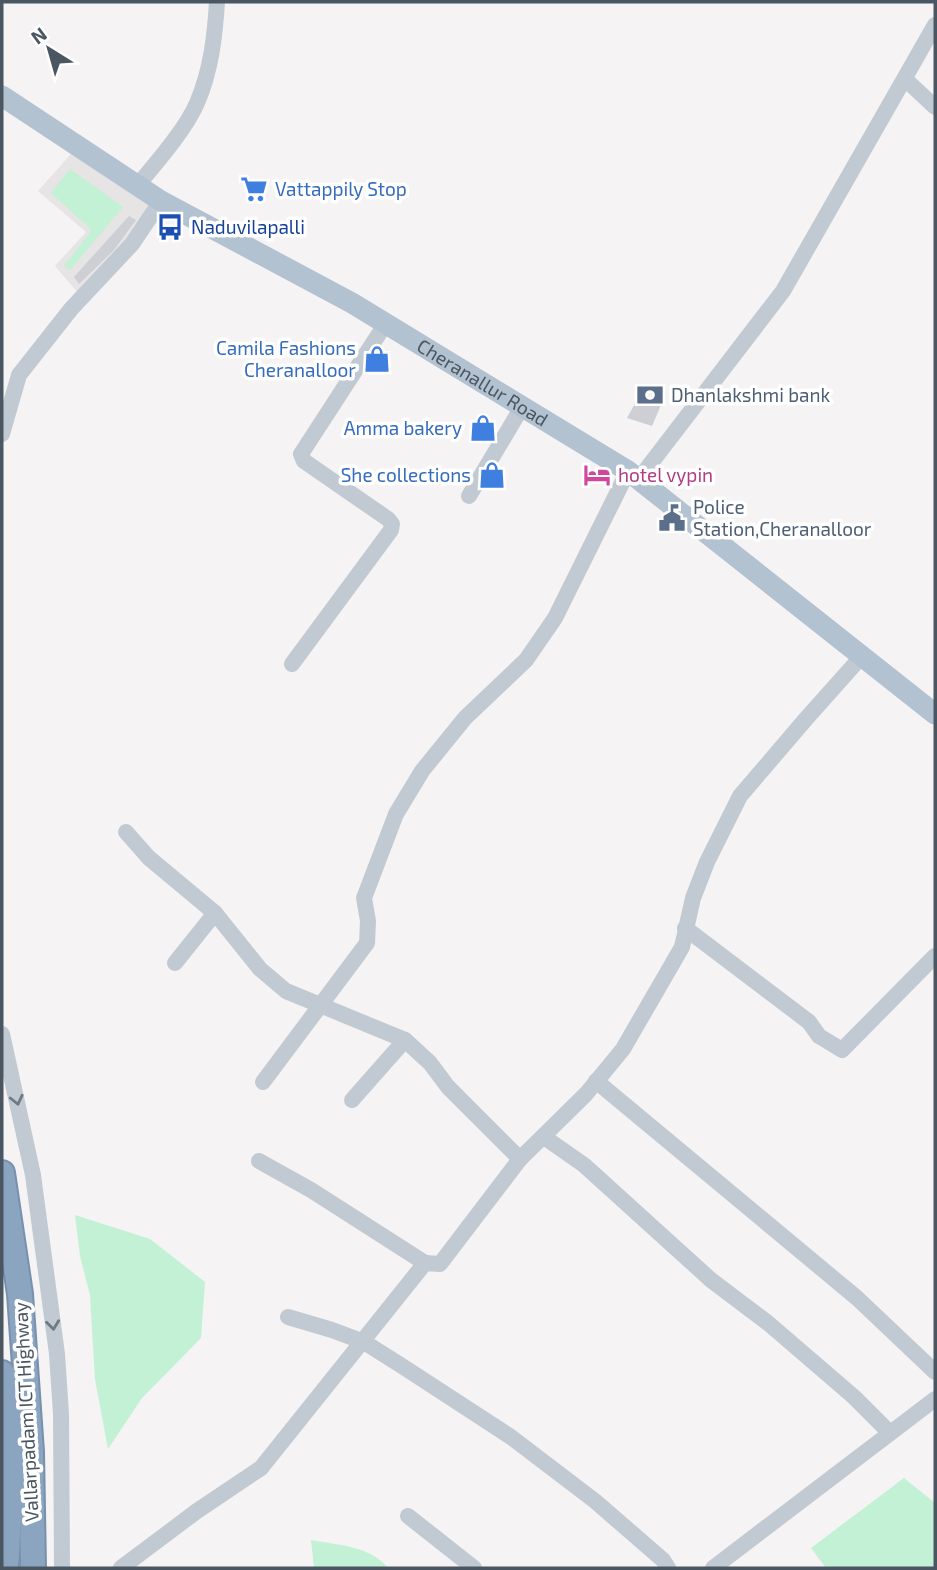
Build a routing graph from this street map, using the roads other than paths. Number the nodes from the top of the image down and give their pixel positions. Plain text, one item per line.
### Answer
1 (217, 2) edge
2 (935, 25) edge
3 (905, 79) junction
4 (2, 96) edge
5 (935, 107) edge
6 (137, 186) junction
7 (161, 201) junction
8 (386, 323) junction
9 (522, 407) junction
10 (2, 434) edge
11 (633, 475) junction
12 (469, 496) dead end
13 (862, 656) junction
14 (292, 664) dead end
15 (935, 714) edge
16 (126, 832) dead end
17 (215, 913) junction
18 (685, 928) junction
19 (935, 956) edge
20 (175, 963) dead end
21 (323, 1005) junction
22 (2, 1034) edge
23 (405, 1040) junction
24 (596, 1081) junction
25 (263, 1082) dead end
26 (352, 1100) dead end
27 (544, 1137) junction
28 (520, 1159) junction
29 (259, 1161) dead end
30 (2, 1173) edge
31 (425, 1263) junction
32 (288, 1317) dead end
33 (364, 1342) junction
34 (935, 1372) edge
35 (2, 1373) edge
36 (935, 1399) edge
37 (890, 1433) junction
38 (408, 1516) dead end
39 (6, 1568) edge
40 (33, 1568) edge
41 (62, 1568) edge
42 (121, 1568) edge
43 (474, 1568) edge
44 (668, 1568) edge
45 (713, 1568) edge

1 - 6 street
2 - 3 street
3 - 5 street
3 - 11 street
4 - 6 main road, Cheranallur Road
6 - 7 main road, Cheranallur Road
7 - 8 main road, Cheranallur Road
7 - 10 street
8 - 9 main road, Cheranallur Road
8 - 14 street
9 - 11 main road, Cheranallur Road
9 - 12 street
11 - 13 main road, Cheranallur Road
11 - 21 street
13 - 15 main road, Cheranallur Road
13 - 18 street
16 - 17 street
17 - 20 street
17 - 21 street
18 - 19 street
18 - 24 street
21 - 23 street
21 - 25 street
22 -> 41 street
23 - 26 street
23 - 28 street
24 - 27 street
24 - 34 street
27 - 28 street
27 - 37 street
28 - 31 street
29 - 31 street
30 - 40 highway, Vallarpadam ICT Highway
31 - 33 street
32 - 33 street
33 - 42 street
33 - 44 street
35 - 39 highway, Vallarpadam ICT Highway
36 - 37 street
37 - 45 street
38 - 43 street

